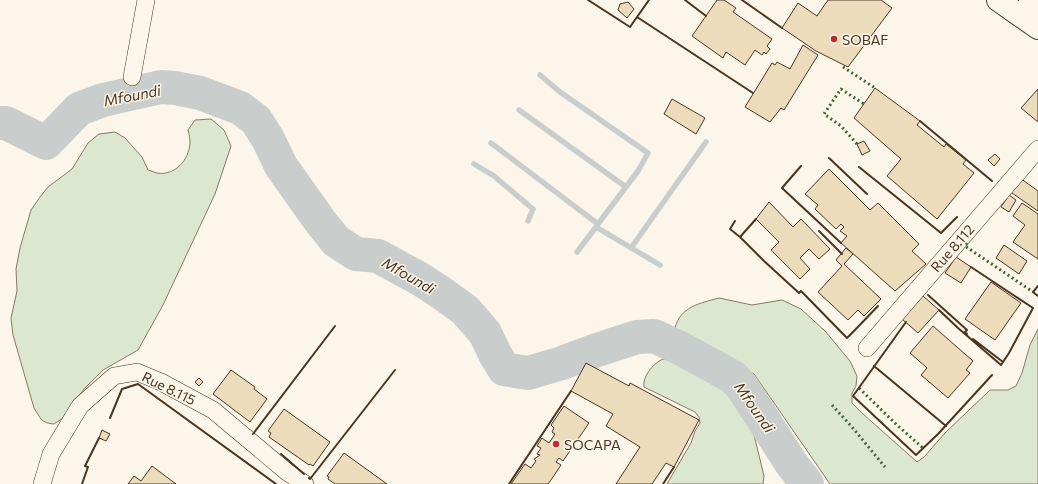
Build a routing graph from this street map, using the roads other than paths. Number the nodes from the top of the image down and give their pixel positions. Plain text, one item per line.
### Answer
1 (146, 0) edge
2 (998, 0) edge
3 (1030, 0) edge
4 (1038, 6) edge
5 (1038, 28) edge
6 (132, 77) dead end
7 (1038, 149) edge
8 (867, 348) dead end
9 (42, 484) edge
10 (305, 484) edge

1 - 6 street
2 - 5 highway
3 - 4 highway
7 - 8 street, Rue 8.112
9 - 10 street, Rue 8.115

